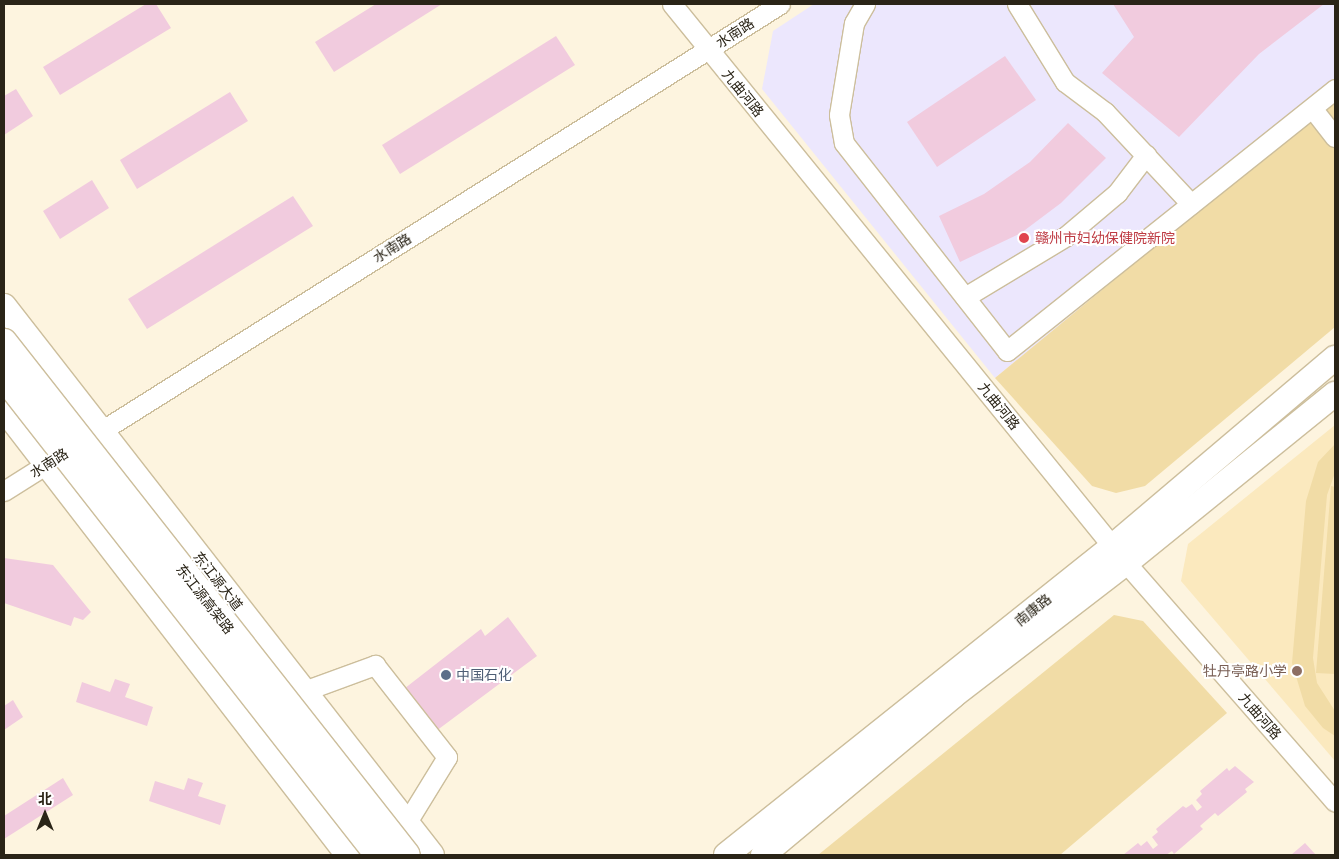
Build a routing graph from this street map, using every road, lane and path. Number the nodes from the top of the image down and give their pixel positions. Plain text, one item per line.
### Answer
1 (672, 4) edge
2 (780, 4) edge
3 (864, 4) edge
4 (1017, 4) edge
5 (708, 50) junction
6 (1335, 90) edge
7 (1312, 108) junction
8 (1335, 137) edge
9 (1146, 155) junction
10 (1191, 204) junction
11 (965, 297) junction
12 (4, 306) edge
13 (4, 342) edge
14 (1335, 358) edge
15 (4, 377) edge
16 (1335, 394) edge
17 (4, 409) edge
18 (100, 431) junction
19 (47, 464) junction
20 (4, 491) edge
21 (1120, 554) junction
22 (304, 690) junction
23 (1335, 802) edge
24 (407, 822) junction
25 (348, 855) edge
26 (378, 855) edge
27 (407, 855) edge
28 (432, 855) edge
29 (726, 855) edge
30 (763, 855) edge

1 - 5 street, 九曲河路
2 - 5 street, 水南路
3 - 11 street
4 - 9 street
5 - 18 street, 水南路
5 - 21 street, 九曲河路
6 - 7 street
7 - 8 street
7 - 10 street
9 - 10 street
9 - 11 street
10 - 11 street
12 - 18 main road, 东江源大道
13 - 27 highway, 东江源高架路, bridge
14 - 21 main road, 南康路
15 - 26 highway, 东江源高架路, bridge
16 - 21 main road, 南康路
17 - 19 main road
18 - 19 street, 水南路
18 - 22 main road, 东江源大道
19 - 20 street, 水南路
19 - 25 main road
21 - 23 street, 九曲河路
21 - 29 main road, 南康路
21 - 30 main road, 南康路
22 - 24 main road, 东江源大道
22 - 24 street
24 - 28 main road, 东江源大道

